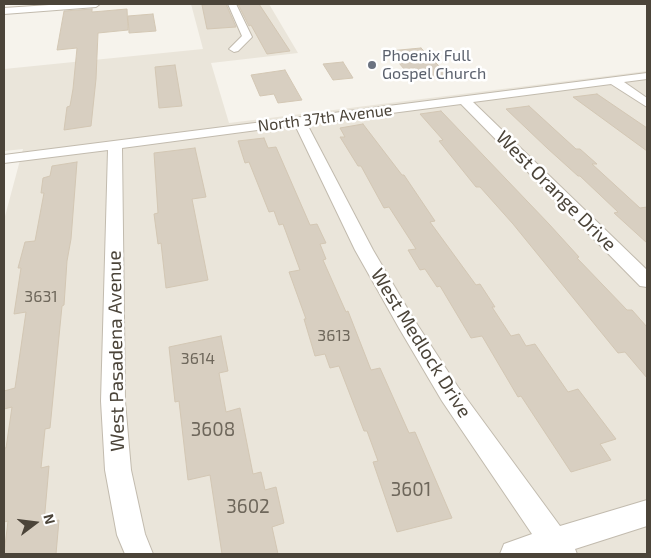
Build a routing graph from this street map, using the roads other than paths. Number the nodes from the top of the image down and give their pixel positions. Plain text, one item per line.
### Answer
1 (96, 4) edge
2 (232, 4) edge
3 (4, 11) edge
4 (234, 49) dead end
5 (647, 76) edge
6 (614, 81) junction
7 (464, 100) junction
8 (647, 103) edge
9 (299, 121) junction
10 (115, 145) junction
11 (4, 159) edge
12 (647, 281) edge
13 (647, 513) edge
14 (558, 548) edge
15 (138, 554) edge
16 (514, 554) edge

1 - 3 street
2 - 4 street
5 - 6 street, North 37th Avenue
6 - 7 street, North 37th Avenue
6 - 8 street
7 - 9 street, North 37th Avenue
7 - 12 street, West Orange Drive
9 - 10 street, North 37th Avenue
9 - 14 street, West Medlock Drive
10 - 11 street, North 37th Avenue
10 - 15 street, West Pasadena Avenue
13 - 14 street
14 - 16 street

